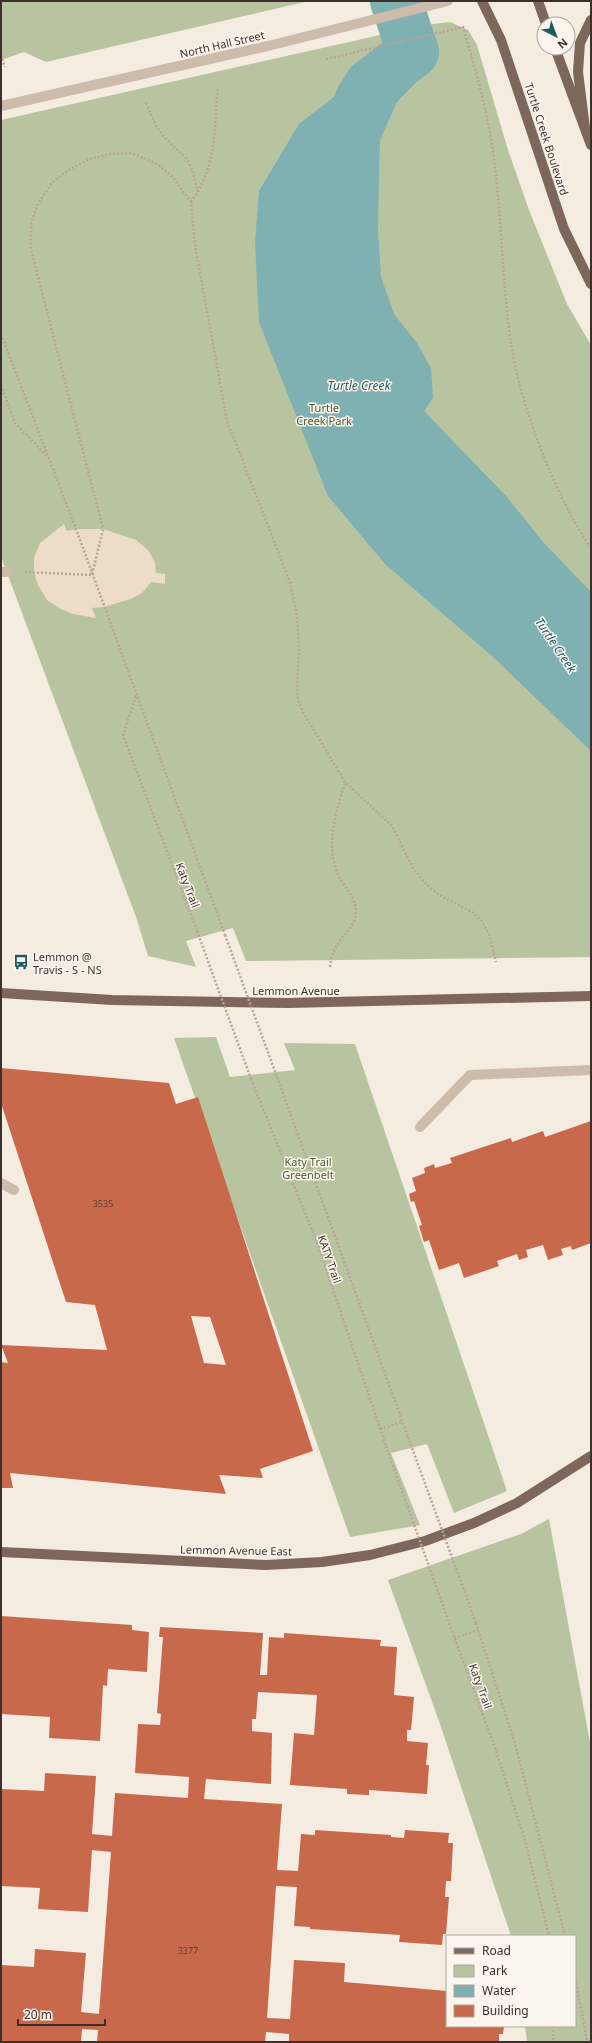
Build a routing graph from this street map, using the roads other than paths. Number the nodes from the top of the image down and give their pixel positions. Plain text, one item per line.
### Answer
1 (448, 1) edge
2 (482, 1) edge
3 (538, 1) edge
4 (543, 16) edge
5 (591, 20) edge
6 (558, 56) edge
7 (1, 106) edge
8 (585, 128) junction
9 (591, 145) edge
10 (591, 284) edge
11 (1, 993) edge
12 (591, 996) edge
13 (591, 1070) edge
14 (420, 1127) dead end
15 (1, 1183) edge
16 (14, 1190) dead end
17 (591, 1456) edge
18 (1, 1552) edge

1 - 7 street, North Hall Street
2 - 10 main road, Turtle Creek Boulevard
3 - 4 main road
5 - 8 main road
6 - 8 main road
8 - 9 main road
11 - 12 main road, Lemmon Avenue
13 - 14 street
15 - 16 street
17 - 18 main road, Lemmon Avenue East

